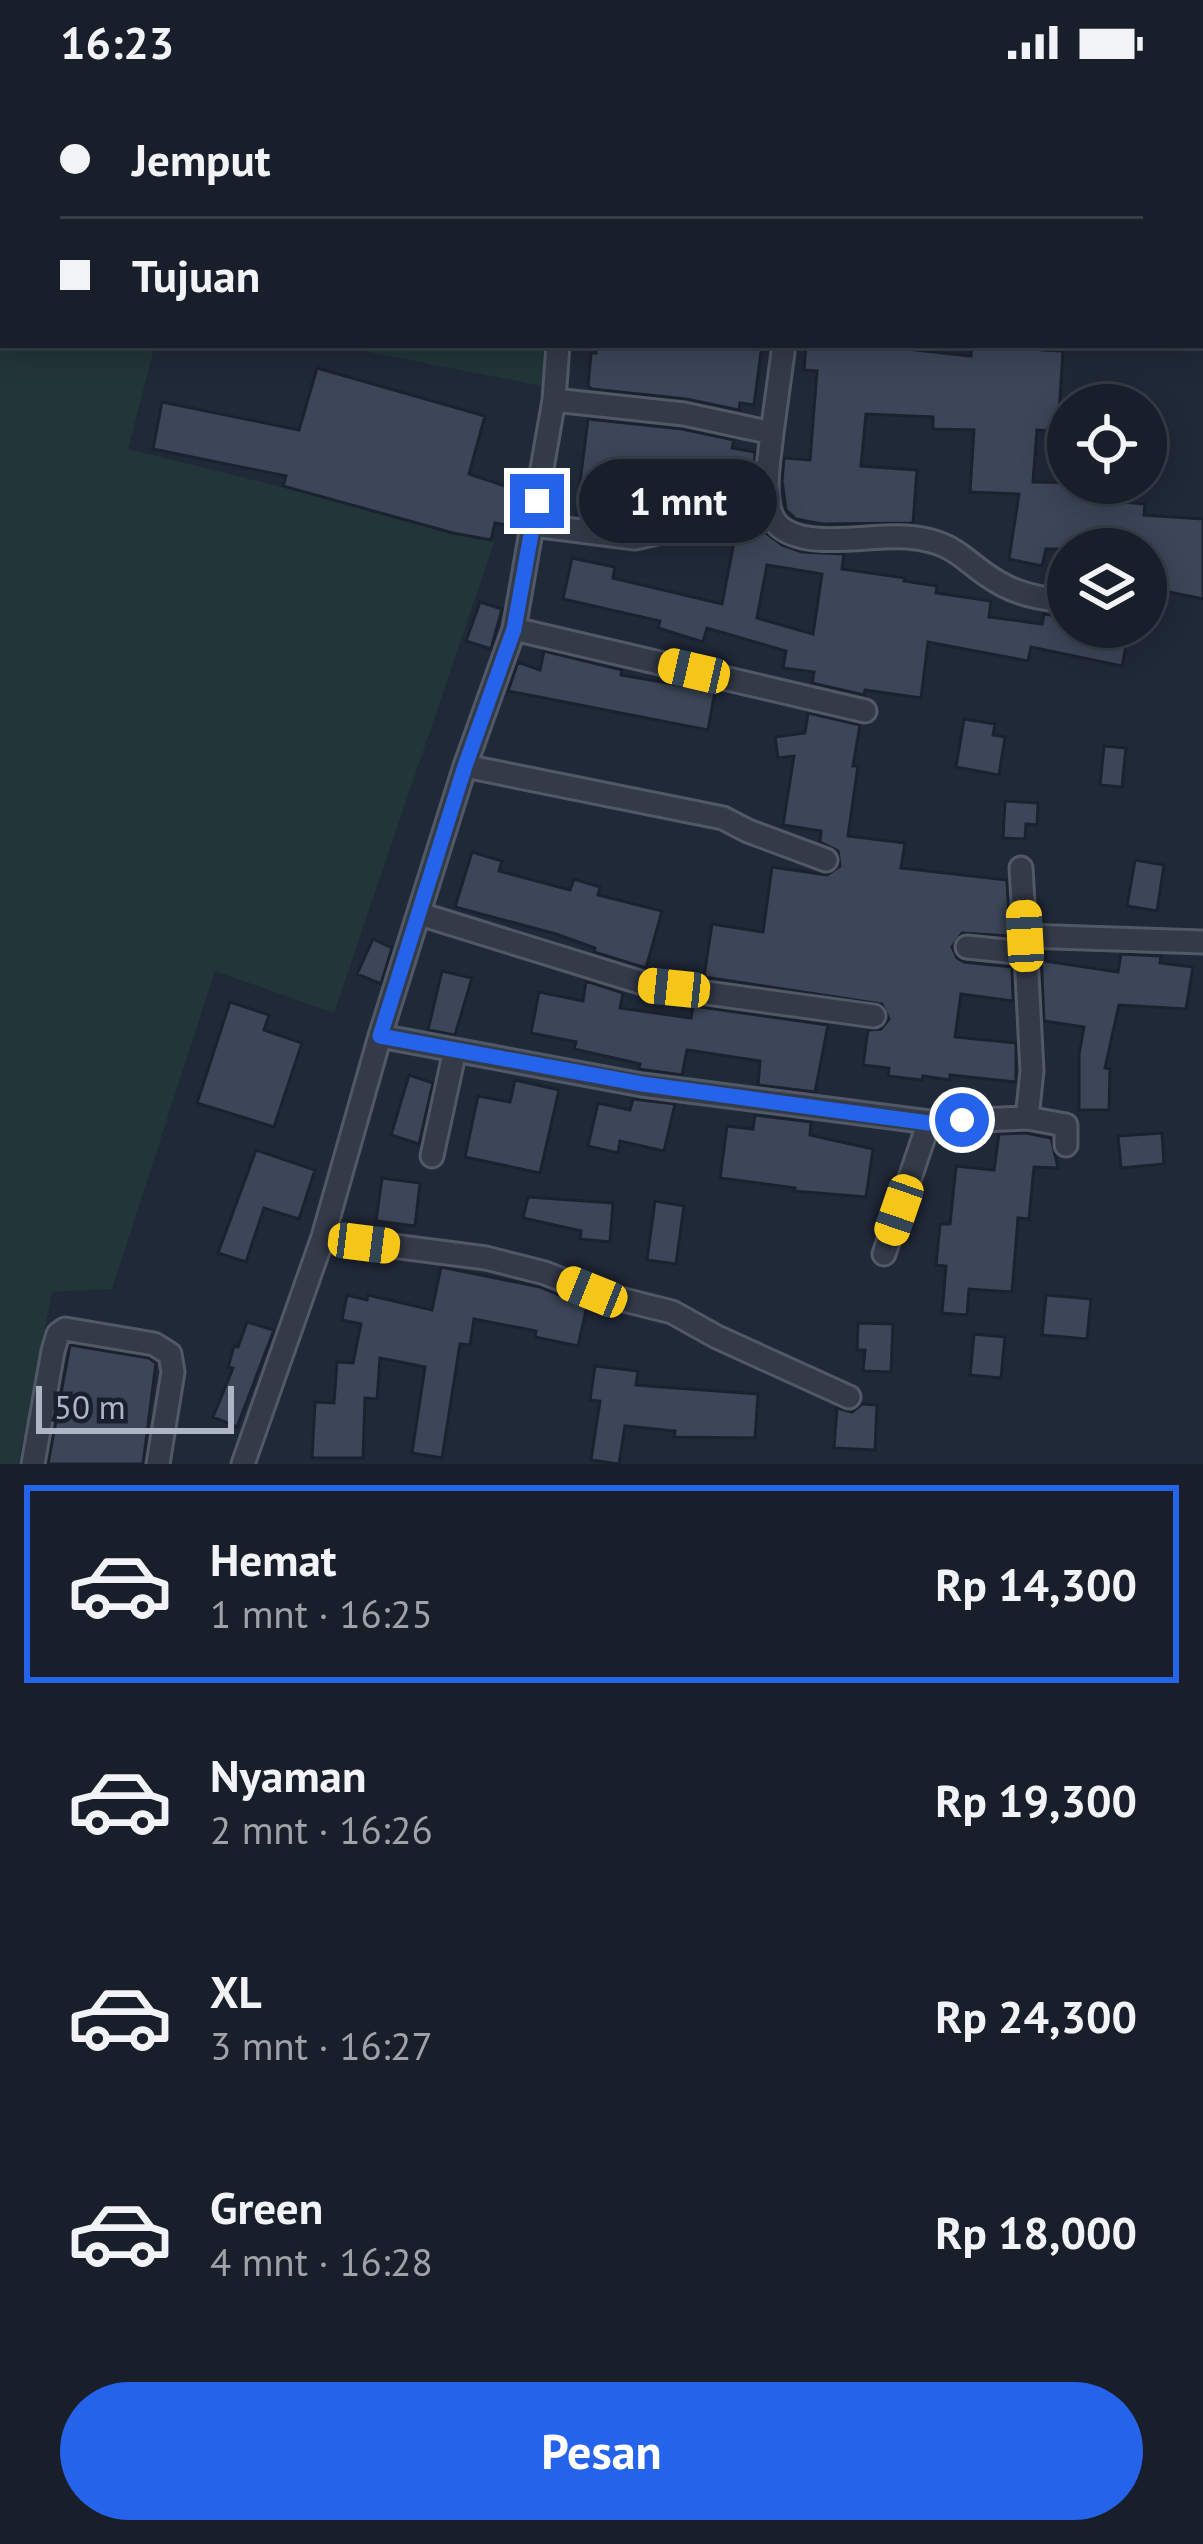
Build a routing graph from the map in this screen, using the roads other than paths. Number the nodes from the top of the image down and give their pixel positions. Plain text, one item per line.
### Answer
1 (558, 348) edge
2 (784, 348) edge
3 (554, 400) junction
4 (772, 433) junction
5 (696, 524) dead end
6 (533, 525) junction
7 (1047, 599) edge
8 (514, 629) junction
9 (865, 711) dead end
10 (465, 766) junction
11 (826, 860) dead end
12 (1021, 868) dead end
13 (420, 914) junction
14 (1203, 941) edge
15 (1026, 945) junction
16 (967, 947) dead end
17 (874, 1016) dead end
18 (380, 1036) junction
19 (455, 1050) junction
20 (1027, 1118) junction
21 (929, 1123) junction
22 (1066, 1145) dead end
23 (432, 1156) dead end
24 (323, 1238) junction
25 (884, 1254) dead end
26 (849, 1397) dead end
27 (33, 1464) edge
28 (158, 1464) edge
29 (243, 1464) edge

1 - 3 street
2 - 4 street
3 - 4 street
3 - 6 street
4 - 7 street
5 - 6 street
6 - 8 street
8 - 9 street
8 - 10 street
10 - 11 street
10 - 13 street
12 - 15 street
13 - 17 street
13 - 18 street
14 - 15 street
15 - 16 street
15 - 20 street
18 - 19 street
18 - 24 street
19 - 21 street
19 - 23 street
20 - 21 street
20 - 22 street
21 - 25 street
24 - 26 street
24 - 29 street
27 - 28 street

